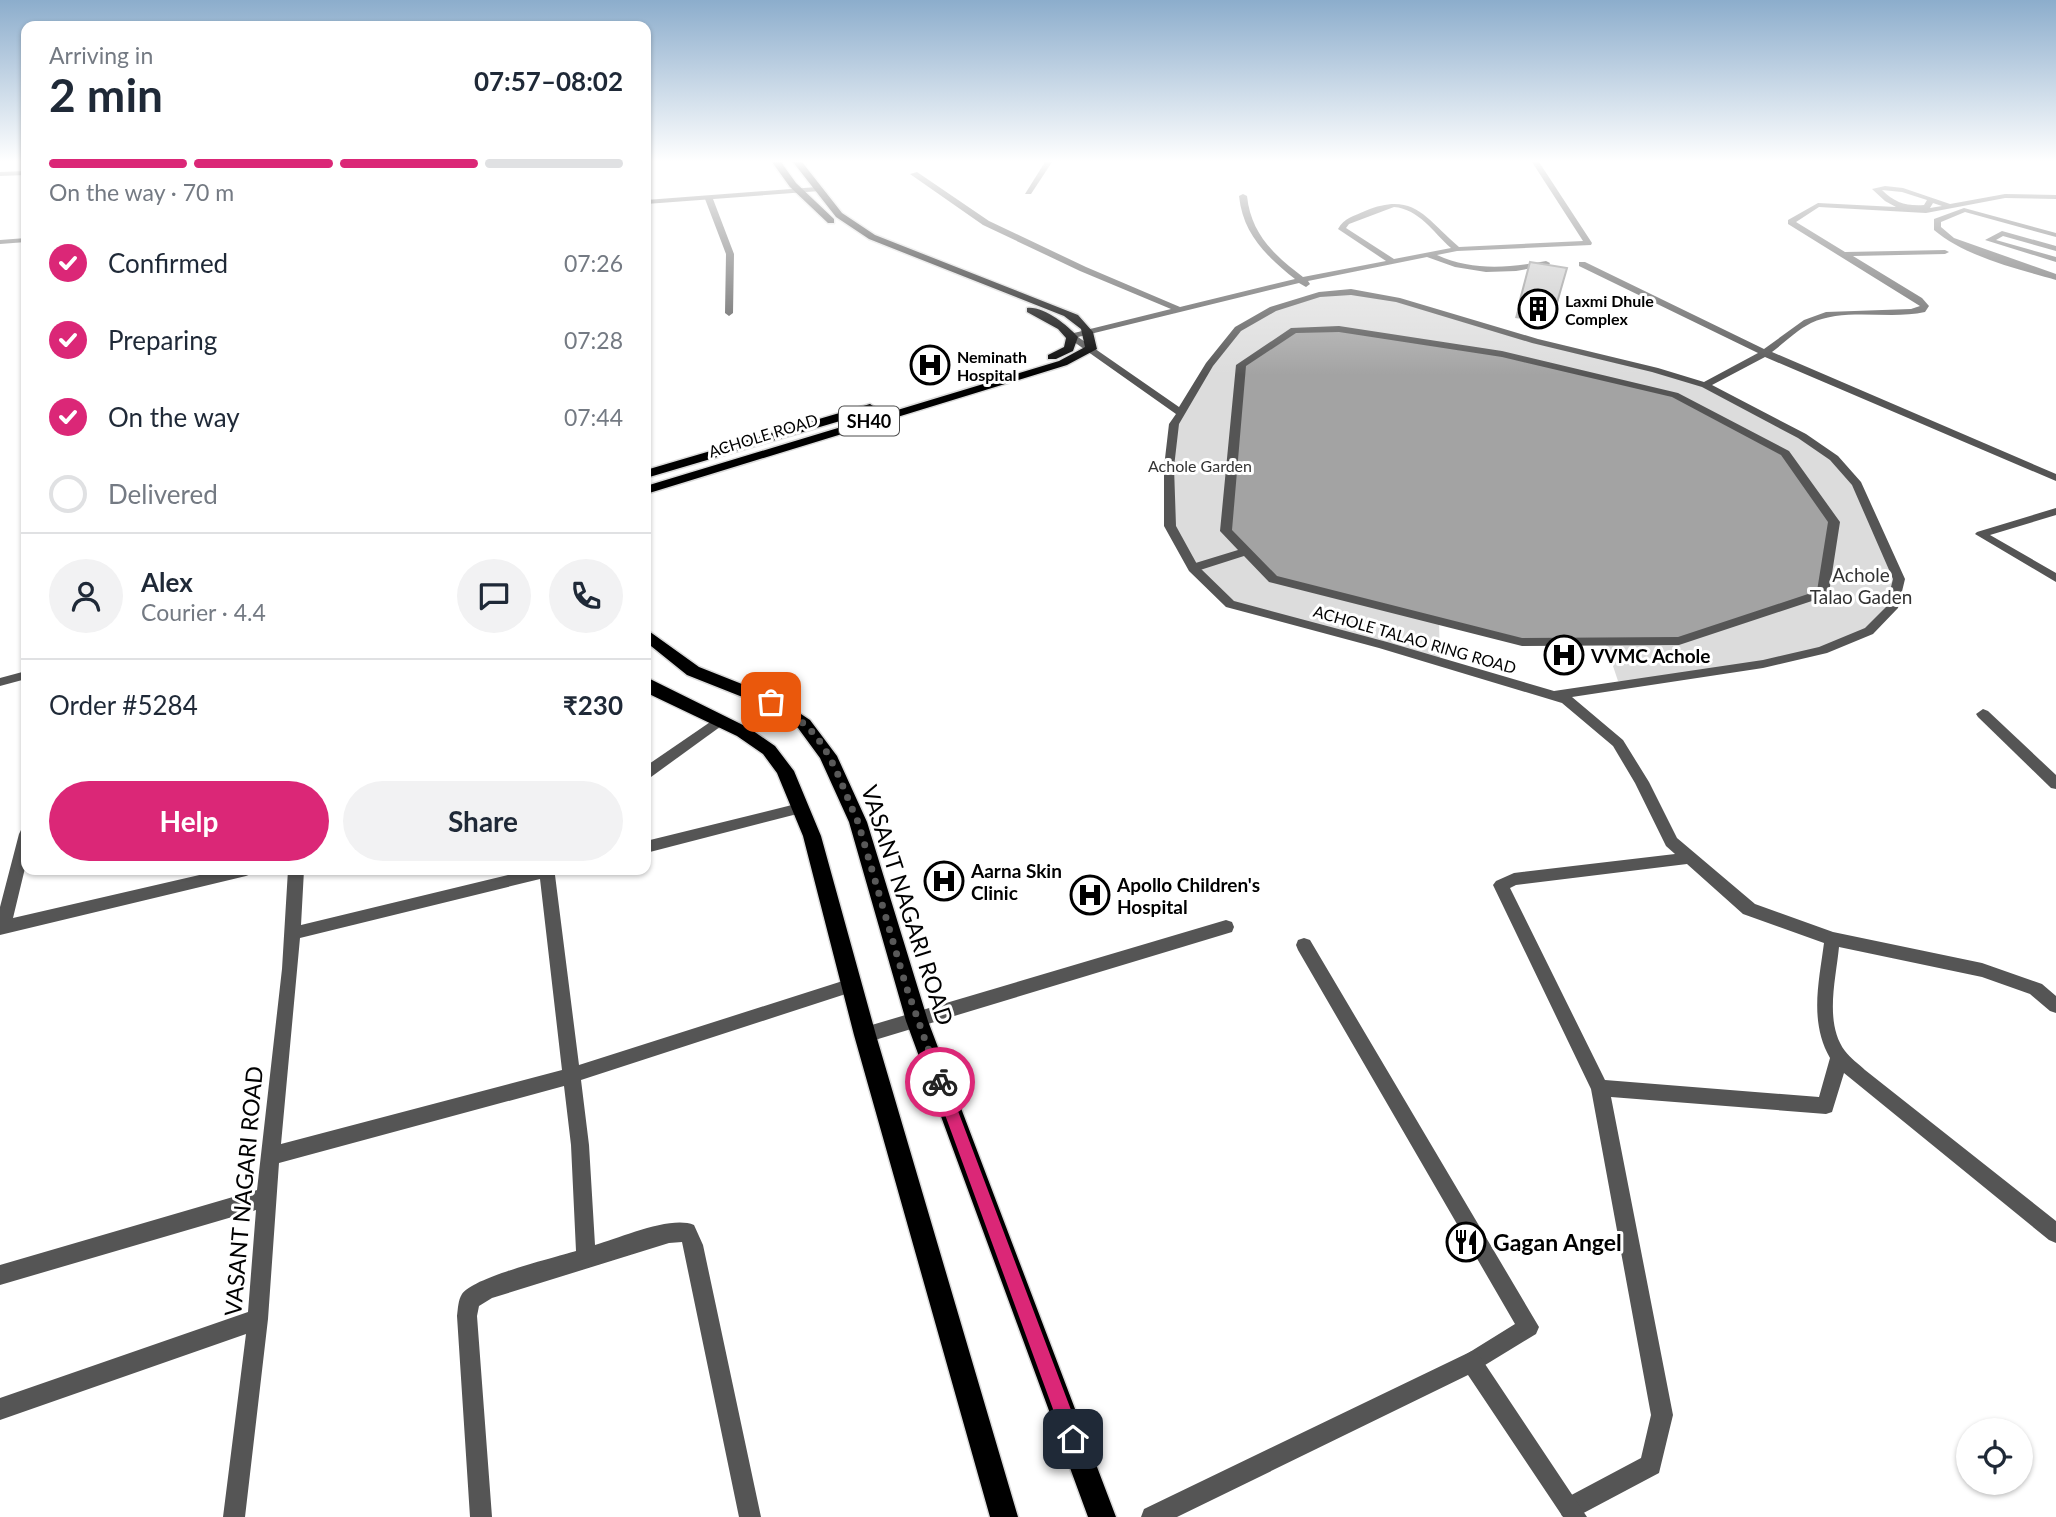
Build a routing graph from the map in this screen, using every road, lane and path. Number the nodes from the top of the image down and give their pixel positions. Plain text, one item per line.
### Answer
1 (722, 233) edge
2 (845, 233) edge
3 (866, 233) edge
4 (1007, 233) edge
5 (1254, 233) edge
6 (1348, 233) edge
7 (1438, 233) edge
8 (1581, 233) edge
9 (1808, 233) edge
10 (1943, 233) edge
11 (21, 240) edge
12 (0, 242) edge
13 (2056, 248) edge
14 (1457, 249) junction
15 (1945, 251) dead end
16 (1841, 254) junction
17 (1429, 255) junction
18 (2056, 260) edge
19 (1394, 262) junction
20 (1546, 263) edge
21 (1582, 264) dead end
22 (2055, 278) edge
23 (1301, 281) junction
24 (1319, 295) junction
25 (1180, 310) junction
26 (729, 313) dead end
27 (1090, 332) junction
28 (1072, 337) junction
29 (1091, 348) junction
30 (1765, 353) junction
31 (1597, 355) junction
32 (1590, 374) junction
33 (1705, 385) junction
34 (1181, 413) junction
35 (651, 473) edge
36 (2056, 478) edge
37 (651, 488) edge
38 (2056, 511) edge
39 (1246, 551) junction
40 (1193, 568) junction
41 (2056, 578) edge
42 (651, 638) edge
43 (21, 676) edge
44 (0, 682) edge
45 (651, 686) edge
46 (1553, 695) junction
47 (1983, 714) dead end
48 (719, 721) junction
49 (651, 769) edge
50 (2056, 784) edge
51 (800, 808) junction
52 (651, 846) edge
53 (21, 854) edge
54 (1689, 858) junction
55 (225, 875) edge
56 (296, 875) edge
57 (534, 875) edge
58 (551, 875) edge
59 (2, 928) edge
60 (1226, 928) dead end
61 (293, 933) junction
62 (1832, 939) junction
63 (1304, 945) dead end
64 (852, 985) junction
65 (2056, 988) edge
66 (2036, 989) junction
67 (2056, 1006) edge
68 (917, 1021) junction
69 (865, 1035) junction
70 (1839, 1057) junction
71 (570, 1076) junction
72 (1600, 1088) junction
73 (271, 1156) junction
74 (267, 1197) junction
75 (2056, 1233) edge
76 (586, 1258) junction
77 (0, 1275) edge
78 (258, 1319) junction
79 (1472, 1362) junction
80 (0, 1409) edge
81 (1573, 1513) edge
82 (234, 1517) edge
83 (481, 1517) edge
84 (750, 1517) edge
85 (1004, 1517) edge
86 (1102, 1517) edge
87 (1152, 1517) edge

1 - 26 street
2 - 28 main road
3 - 27 main road
4 - 25 street
5 - 23 street
6 - 19 street
7 - 14 street
8 - 14 street
9 - 16 street
10 - 22 street
11 - 12 street
13 - 18 street
14 - 17 street
15 - 16 street
16 - 30 street
17 - 19 street
17 - 20 street
19 - 23 street
21 - 30 street
23 - 24 street
23 - 25 street
24 - 31 street, ACHOLE TALAO RING ROAD
24 - 34 street, ACHOLE TALAO RING ROAD
25 - 27 street
27 - 28 street
27 - 29 main road
28 - 29 street
28 - 35 main road, ACHOLE ROAD / SH40
29 - 34 street
29 - 37 main road, ACHOLE ROAD / SH40
30 - 33 street
30 - 36 street
31 - 32 street
31 - 33 street, ACHOLE TALAO RING ROAD
32 - 39 street
32 - 39 street
33 - 46 street, ACHOLE TALAO RING ROAD
34 - 40 street, ACHOLE TALAO RING ROAD
38 - 41 street
39 - 40 street
40 - 46 street, ACHOLE TALAO RING ROAD
42 - 68 main road, VASANT NAGARI ROAD
43 - 44 street
45 - 48 main road
46 - 54 street
47 - 50 street
48 - 49 street
48 - 51 main road
51 - 52 street
51 - 64 main road
53 - 59 street
54 - 62 street
54 - 72 street
55 - 59 street
56 - 61 street, VASANT NAGARI ROAD
57 - 61 street
58 - 71 street
60 - 68 street
61 - 73 street, VASANT NAGARI ROAD
62 - 66 street
62 - 70 street
63 - 79 street
64 - 69 main road
64 - 71 street
65 - 66 street
66 - 67 street
68 - 69 street
68 - 86 main road, VASANT NAGARI ROAD
69 - 85 main road
70 - 72 street
70 - 75 street
71 - 73 street
71 - 76 street
72 - 81 street
73 - 74 street, VASANT NAGARI ROAD
74 - 77 street
74 - 78 street, VASANT NAGARI ROAD
76 - 83 street
76 - 84 street
78 - 80 street
78 - 82 street, VASANT NAGARI ROAD
79 - 81 street
79 - 87 street

